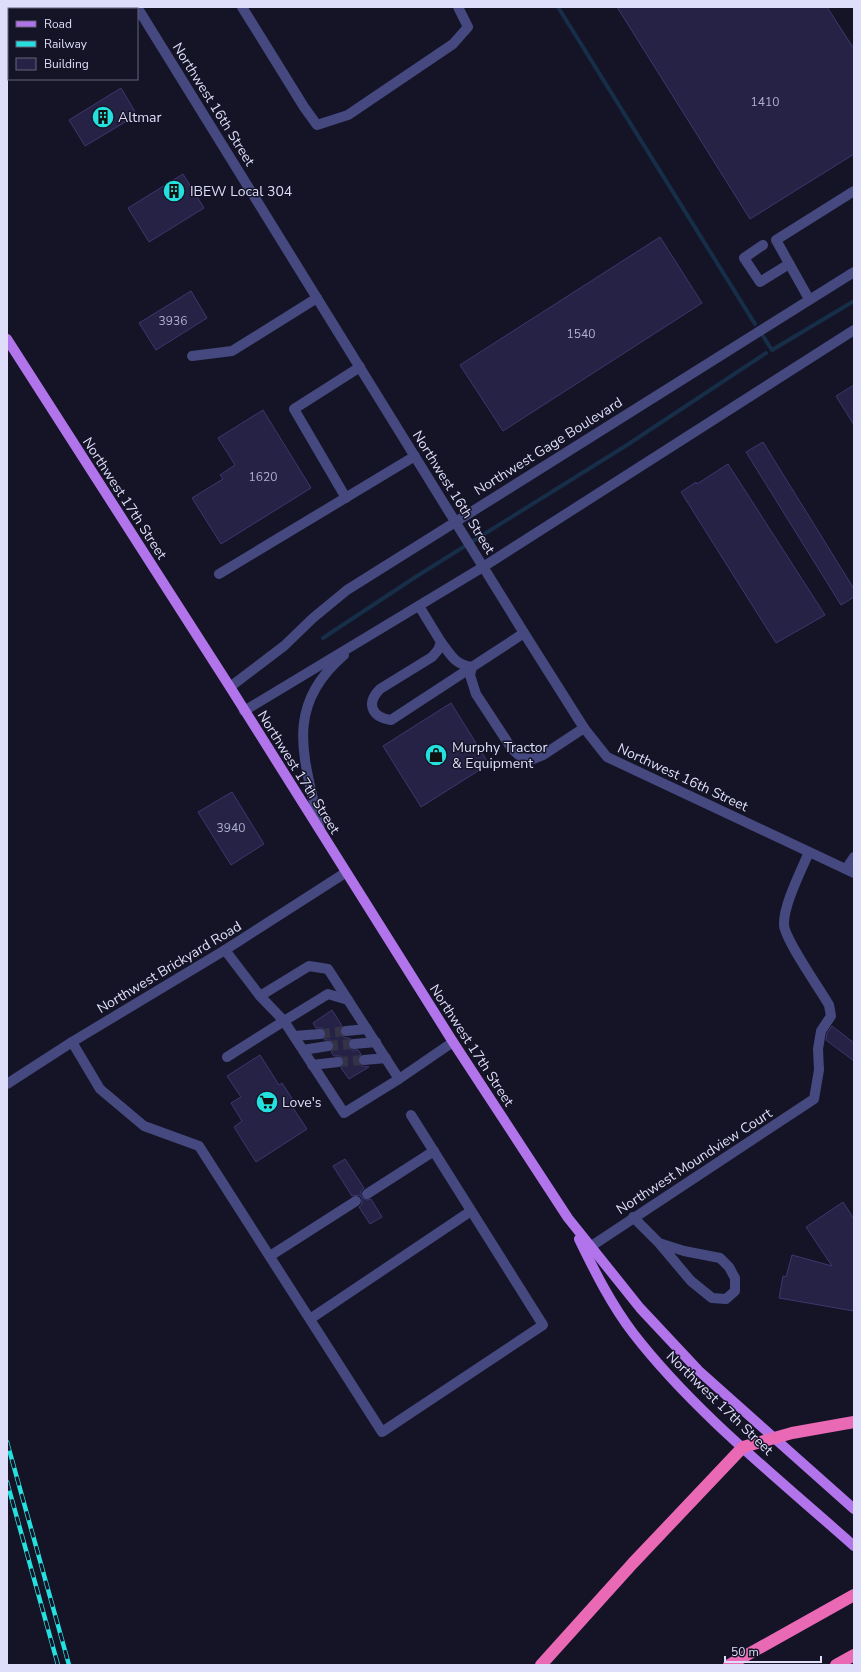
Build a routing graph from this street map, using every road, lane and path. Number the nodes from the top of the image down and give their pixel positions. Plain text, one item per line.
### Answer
1 (242, 7) edge
2 (458, 7) edge
3 (138, 9) edge
4 (854, 191) edge
5 (763, 245) dead end
6 (789, 264) junction
7 (854, 272) edge
8 (317, 298) junction
9 (809, 299) junction
10 (854, 330) edge
11 (7, 339) edge
12 (192, 356) dead end
13 (360, 367) junction
14 (416, 456) junction
15 (346, 498) junction
16 (456, 521) junction
17 (483, 567) junction
18 (219, 574) dead end
19 (419, 606) junction
20 (524, 633) junction
21 (366, 637) junction
22 (441, 642) junction
23 (472, 667) junction
24 (230, 687) junction
25 (244, 711) junction
26 (584, 728) junction
27 (320, 832) junction
28 (809, 852) junction
29 (854, 857) edge
30 (850, 871) edge
31 (346, 873) junction
32 (225, 950) junction
33 (260, 996) junction
34 (348, 1000) junction
35 (284, 1021) junction
36 (367, 1029) junction
37 (346, 1031) tunnel mouth
38 (320, 1034) tunnel mouth
39 (294, 1036) junction
40 (72, 1042) junction
41 (376, 1042) junction
42 (453, 1042) junction
43 (354, 1044) tunnel mouth
44 (328, 1046) tunnel mouth
45 (303, 1050) junction
46 (227, 1057) dead end
47 (386, 1058) junction
48 (364, 1060) tunnel mouth
49 (338, 1062) tunnel mouth
50 (312, 1065) junction
51 (399, 1079) junction
52 (7, 1084) edge
53 (411, 1115) dead end
54 (434, 1151) junction
55 (367, 1194) dead end
56 (356, 1201) dead end
57 (471, 1211) junction
58 (633, 1217) junction
59 (568, 1218) junction
60 (659, 1243) junction
61 (590, 1247) junction
62 (270, 1256) junction
63 (310, 1319) junction
64 (854, 1422) edge
65 (772, 1438) junction
66 (743, 1447) junction
67 (854, 1509) edge
68 (854, 1546) edge
69 (854, 1595) edge
70 (854, 1655) edge
71 (541, 1665) edge
72 (729, 1665) edge
73 (836, 1665) edge

1 - 2 street
3 - 8 street, Northwest 16th Street
4 - 6 street
5 - 6 street
6 - 9 street
7 - 9 street, Northwest Gage Boulevard
8 - 12 street
8 - 13 street, Northwest 16th Street
9 - 16 street, Northwest Gage Boulevard
10 - 17 street
11 - 24 main road, Northwest 17th Street
13 - 14 street, Northwest 16th Street
13 - 15 street
14 - 15 street
14 - 16 street, Northwest 16th Street
15 - 18 street
16 - 17 street, Northwest 16th Street
16 - 24 street, Northwest Gage Boulevard
17 - 19 street
17 - 20 street, Northwest 16th Street
19 - 21 street
19 - 22 street
20 - 23 street
20 - 26 street, Northwest 16th Street
21 - 25 street
21 - 27 street
22 - 23 street
22 - 23 street
23 - 26 street
24 - 25 main road, Northwest 17th Street
25 - 27 main road, Northwest 17th Street
26 - 28 street, Northwest 16th Street
27 - 31 main road, Northwest 17th Street
28 - 30 street, Northwest 16th Street
28 - 58 street, Northwest Moundview Court
29 - 30 street
31 - 32 street, Northwest Brickyard Road
31 - 42 main road, Northwest 17th Street
32 - 33 street
32 - 40 street, Northwest Brickyard Road
33 - 34 street
33 - 35 street
34 - 35 street
34 - 36 street
35 - 39 street
35 - 46 street
36 - 37 street
36 - 41 street
38 - 39 street
39 - 45 street
40 - 52 street, Northwest Brickyard Road
40 - 62 street
41 - 43 street
41 - 47 street
42 - 51 street
42 - 59 main road, Northwest 17th Street
44 - 45 street
45 - 50 street
47 - 48 street
47 - 51 street
49 - 50 street
50 - 51 street
53 - 54 street
54 - 55 street
54 - 57 street
56 - 62 street
57 - 63 street
57 - 63 street
58 - 60 street
58 - 61 street, Northwest Moundview Court
59 - 61 main road, Northwest 17th Street
59 - 66 main road, Northwest 17th Street
60 - 60 street
61 - 65 main road, Northwest 17th Street
62 - 63 street
64 - 65 highway
65 - 66 highway
65 - 67 main road, Northwest 17th Street
66 - 68 main road, Northwest 17th Street
66 - 71 highway
69 - 72 highway
70 - 73 highway

